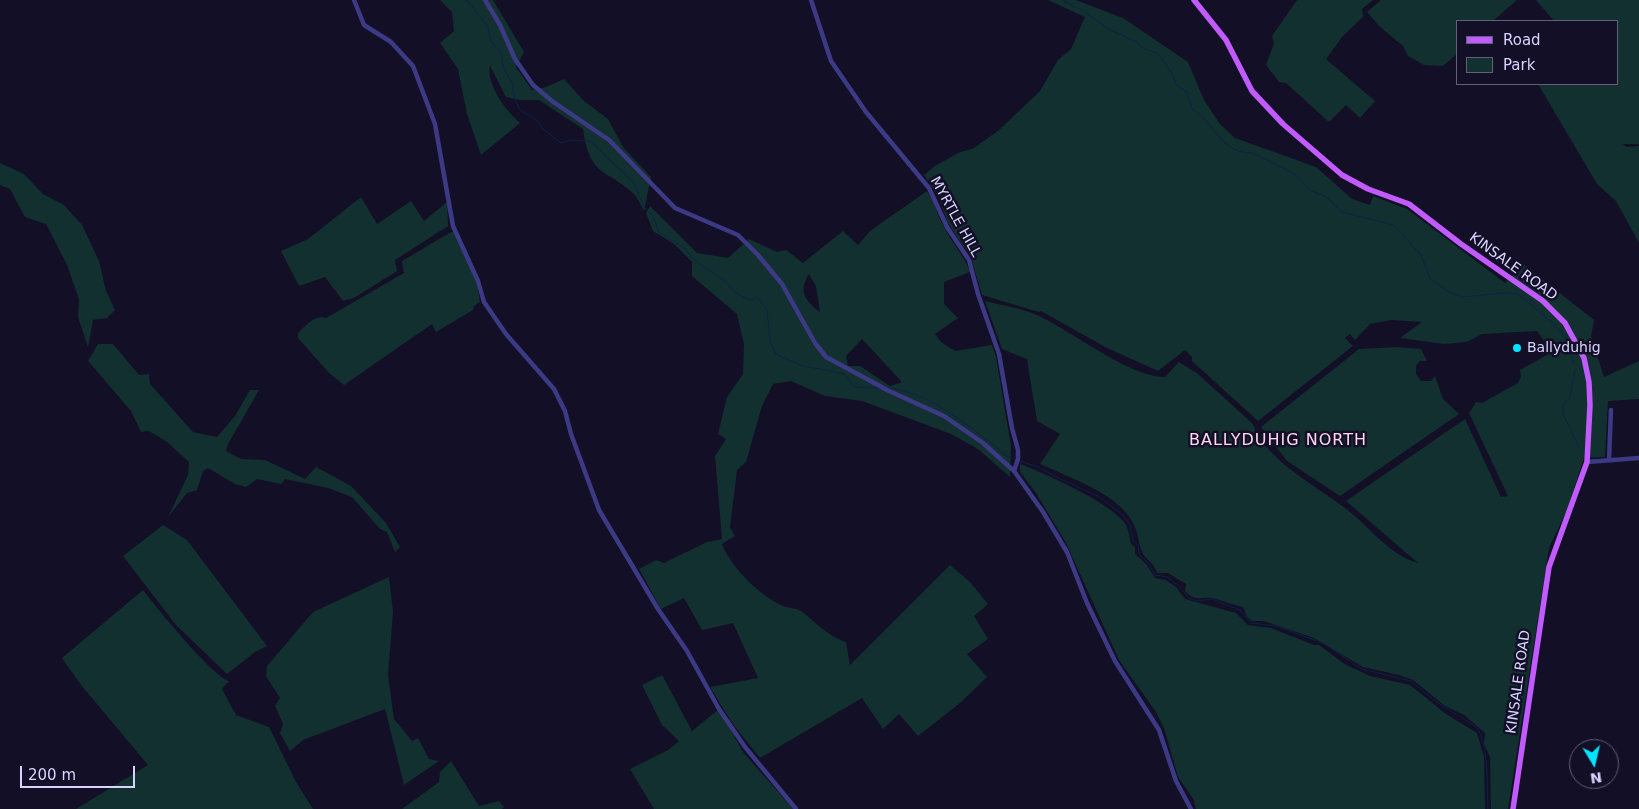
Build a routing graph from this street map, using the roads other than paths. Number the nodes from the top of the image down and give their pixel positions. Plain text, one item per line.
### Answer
1 (354, 0) edge
2 (485, 0) edge
3 (811, 0) edge
4 (1194, 0) edge
5 (1611, 410) dead end
6 (1639, 458) edge
7 (1609, 460) junction
8 (1586, 462) junction
9 (1014, 471) junction
10 (796, 809) edge
11 (1191, 809) edge
12 (1513, 809) edge

1 - 10 street
2 - 9 street
3 - 9 street, MYRTLE HILL
4 - 8 main road, KINSALE ROAD
5 - 7 street
6 - 7 street
7 - 8 street
8 - 12 main road, KINSALE ROAD
9 - 11 street

